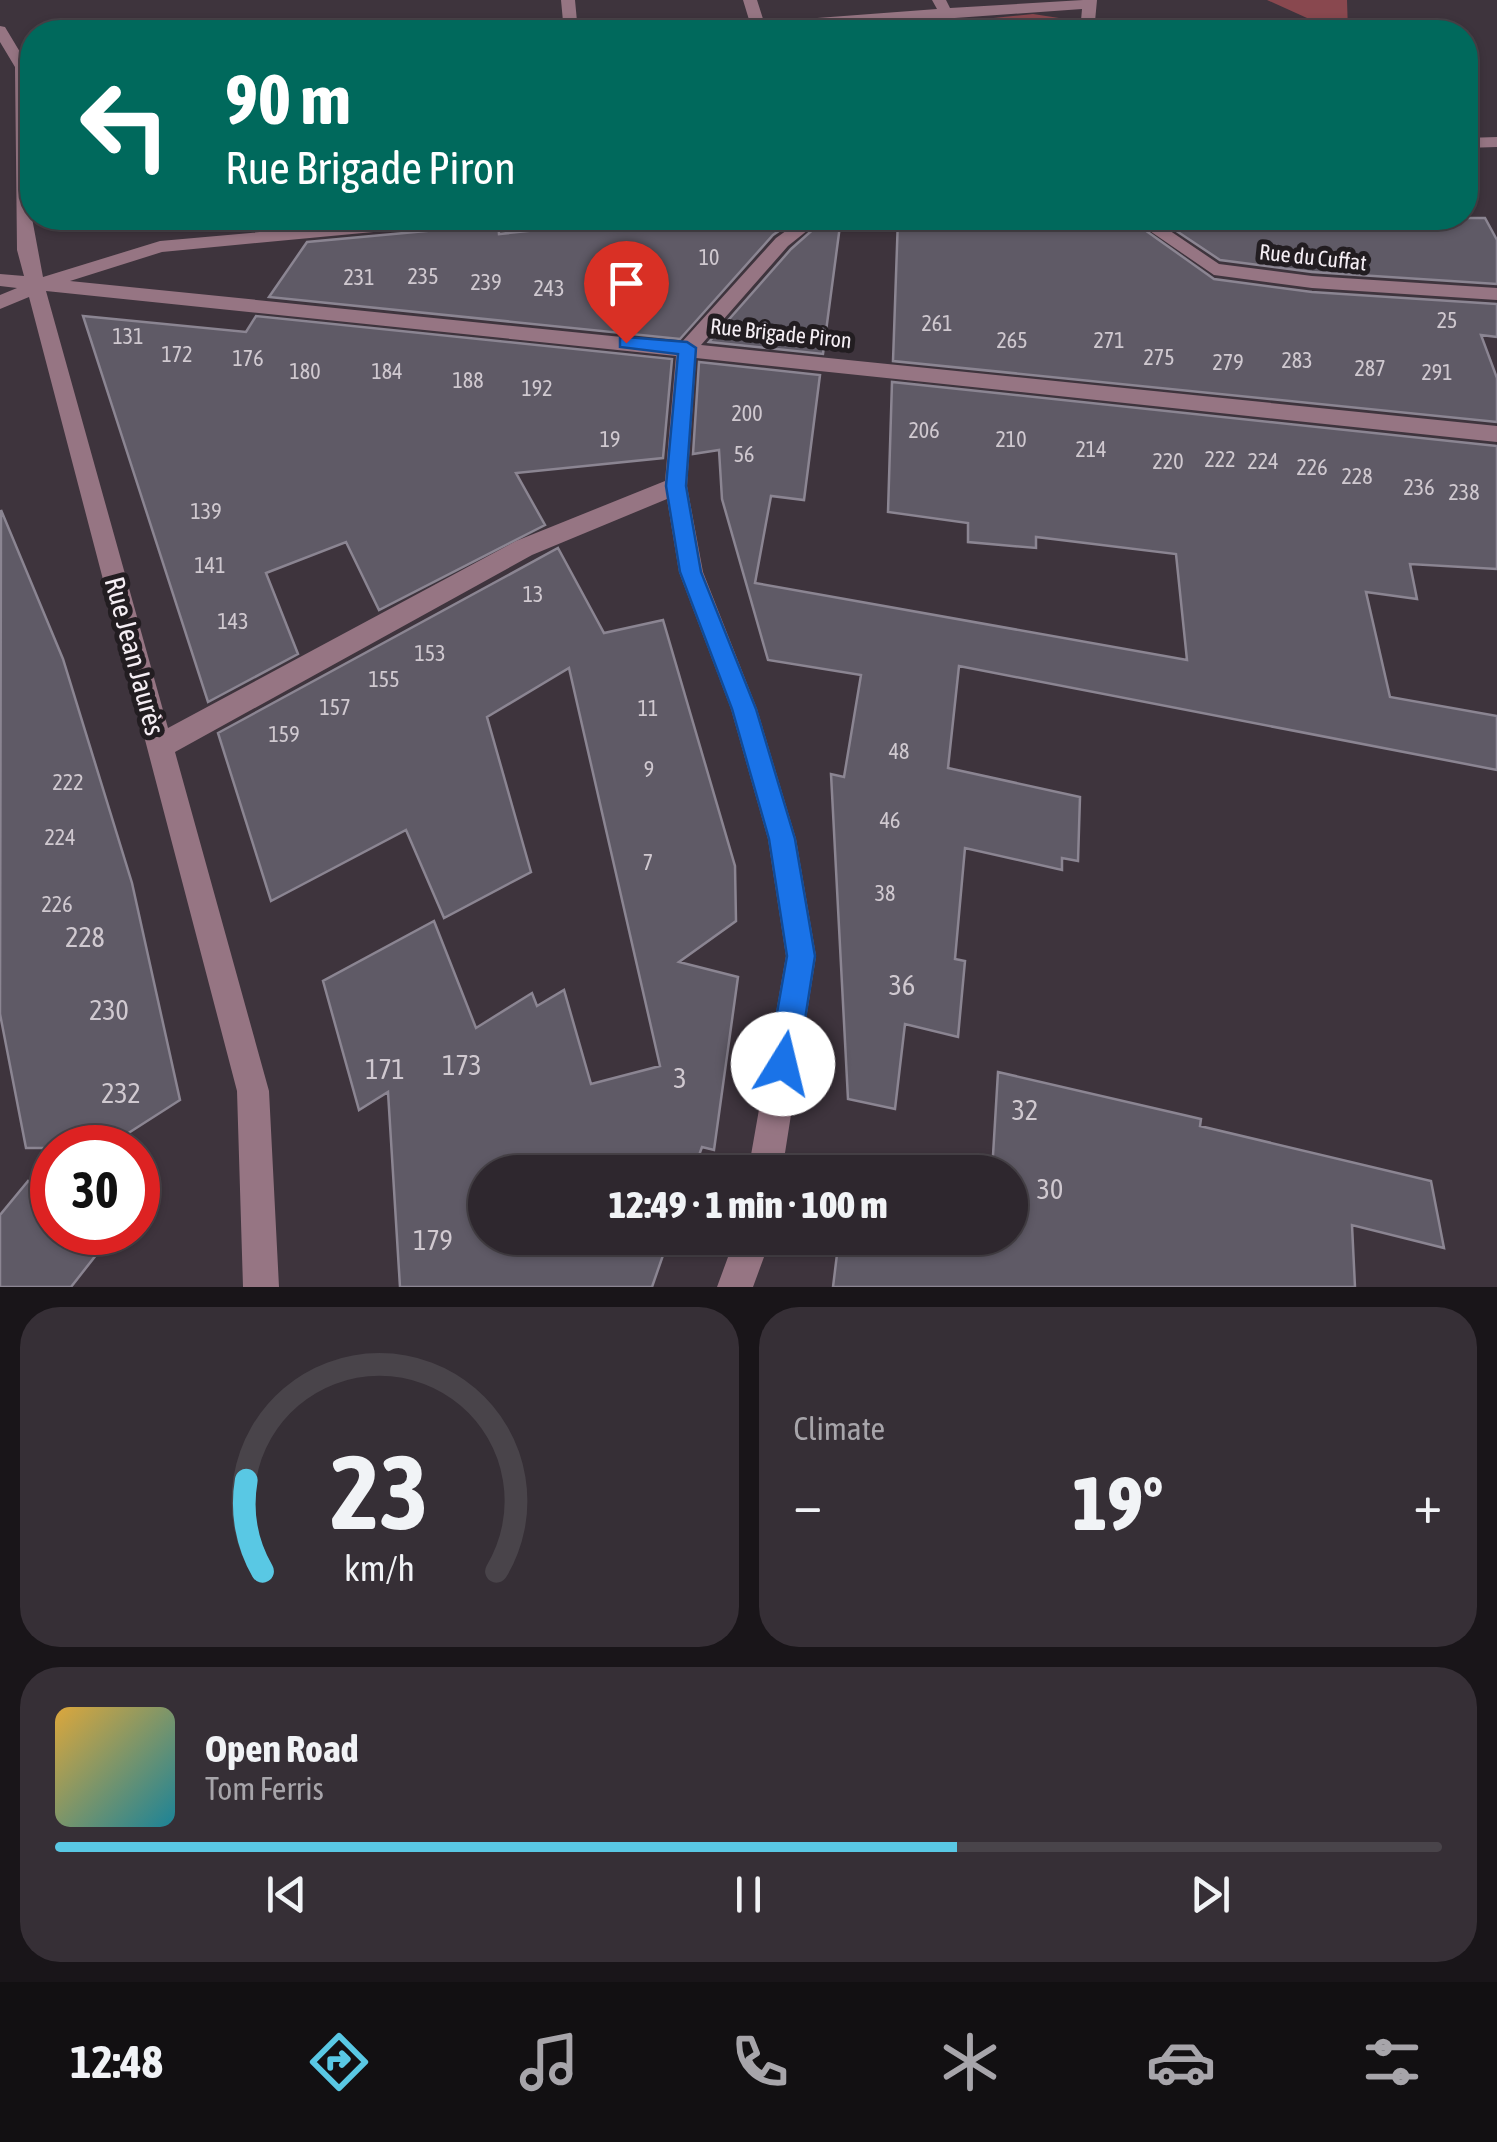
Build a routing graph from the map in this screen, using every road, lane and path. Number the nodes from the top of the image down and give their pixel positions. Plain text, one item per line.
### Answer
1 (1090, 2) edge
2 (943, 6) edge
3 (826, 20) edge
4 (0, 30) edge
5 (20, 62) edge
6 (26, 230) edge
7 (341, 230) edge
8 (799, 230) edge
9 (1157, 230) edge
10 (0, 280) edge
11 (38, 285) junction
12 (1497, 294) edge
13 (0, 303) edge
14 (687, 348) junction
15 (1497, 434) edge
16 (676, 486) junction
17 (158, 746) junction
18 (769, 1155) edge
19 (746, 1255) edge
20 (260, 1287) edge
21 (734, 1287) edge

1 - 2 street
2 - 3 street
4 - 5 street, Rue Jean Jaurès
6 - 11 street, Rue Jean Jaurès
7 - 11 street
8 - 14 street
9 - 12 street, Rue du Cuffat
10 - 11 street, Rue Brigade Piron
11 - 13 street
11 - 14 street, Rue Brigade Piron
11 - 17 street, Rue Jean Jaurès
14 - 15 street, Rue Brigade Piron
14 - 16 street
16 - 17 street
16 - 18 street
17 - 20 street, Rue Jean Jaurès
19 - 21 street

